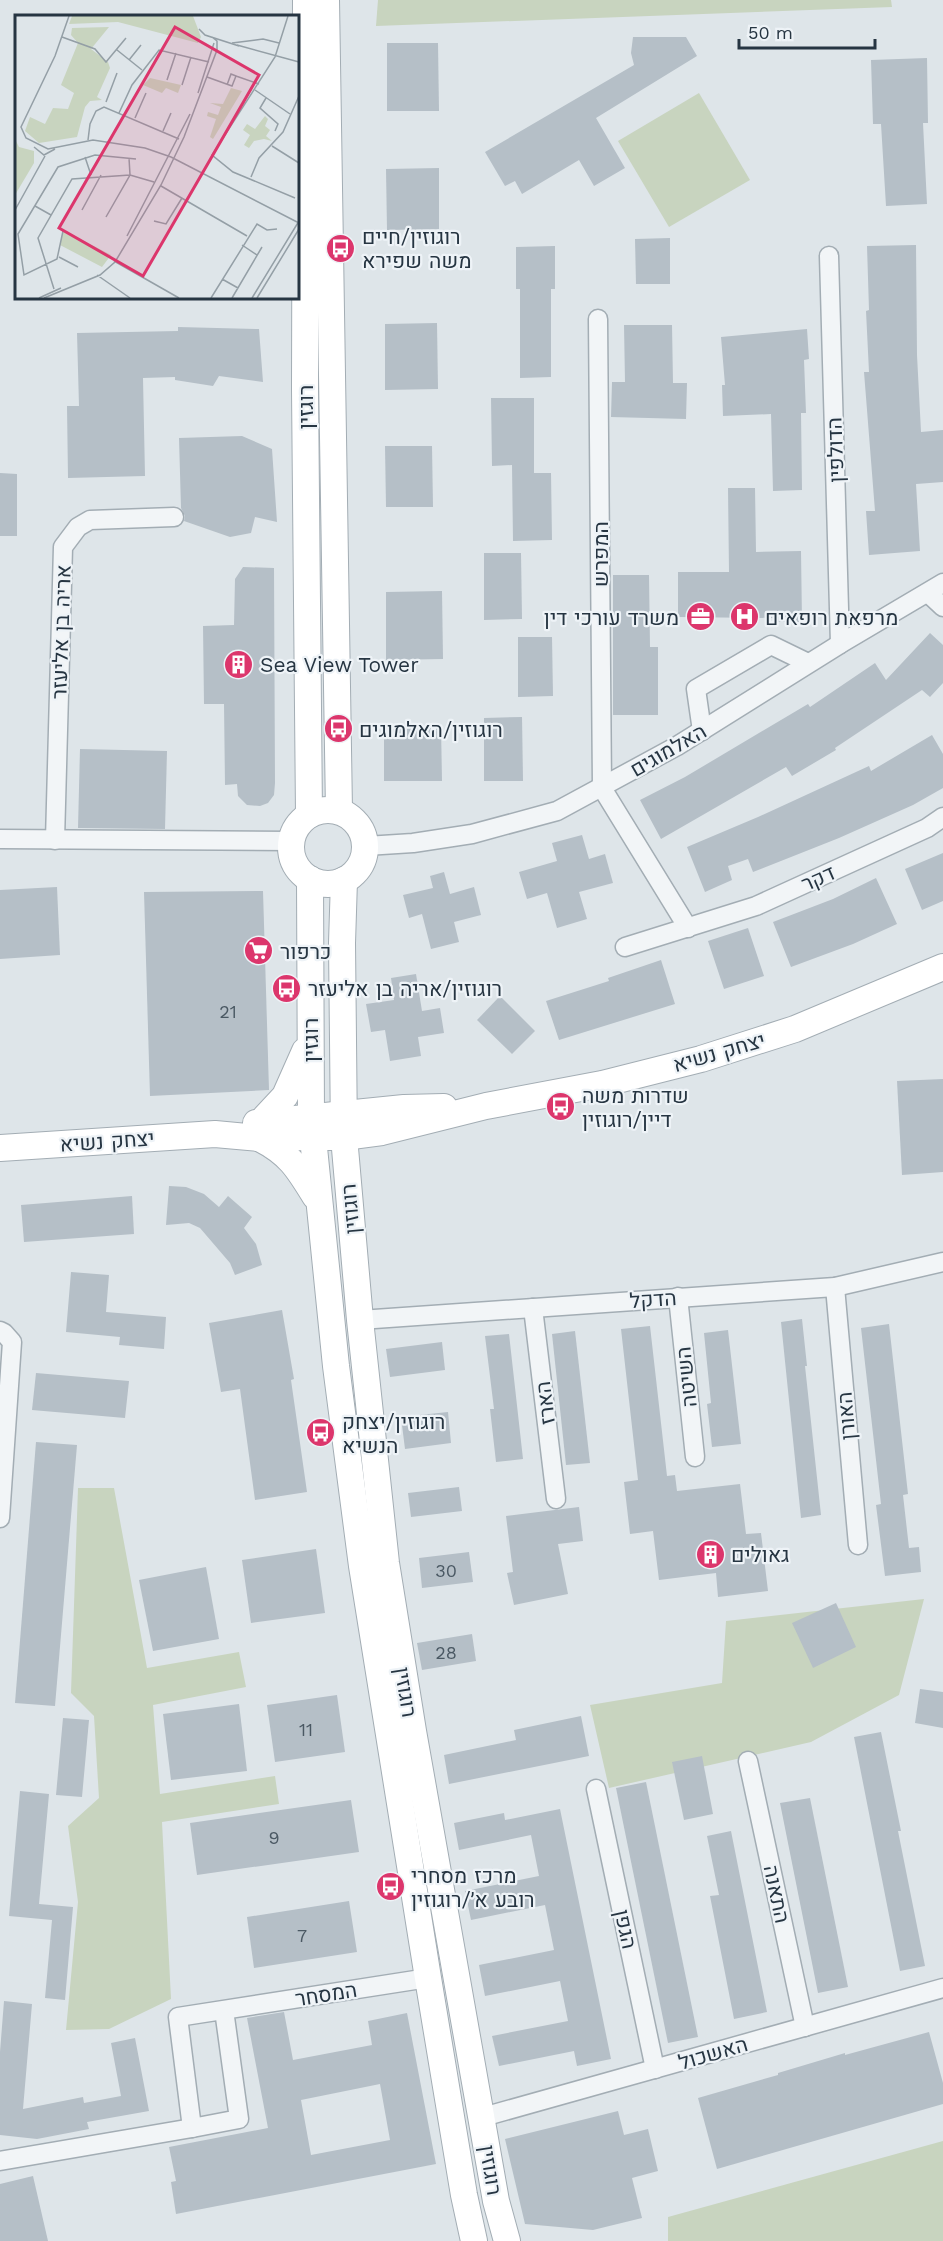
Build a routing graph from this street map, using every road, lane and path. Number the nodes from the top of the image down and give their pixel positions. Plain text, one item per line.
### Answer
1 (306, 0) edge
2 (326, 0) edge
3 (830, 256) dead end
4 (598, 320) dead end
5 (174, 517) dead end
6 (935, 588) edge
7 (943, 607) edge
8 (840, 644) junction
9 (808, 663) junction
10 (702, 731) junction
11 (602, 788) junction
12 (339, 811) junction
13 (309, 815) junction
14 (943, 817) edge
15 (0, 839) edge
16 (55, 840) junction
17 (291, 841) junction
18 (366, 846) junction
19 (310, 879) junction
20 (344, 880) junction
21 (688, 928) junction
22 (625, 947) dead end
23 (943, 967) edge
24 (310, 1039) junction
25 (344, 1126) junction
26 (312, 1128) junction
27 (259, 1130) junction
28 (0, 1148) edge
29 (318, 1201) junction
30 (943, 1262) edge
31 (835, 1287) junction
32 (678, 1297) junction
33 (533, 1308) junction
34 (360, 1320) junction
35 (6, 1337) edge
36 (695, 1457) dead end
37 (556, 1499) dead end
38 (0, 1518) edge
39 (858, 1545) dead end
40 (748, 1761) dead end
41 (597, 1789) dead end
42 (428, 1978) junction
43 (943, 1988) edge
44 (224, 2010) junction
45 (805, 2027) junction
46 (655, 2069) junction
47 (483, 2117) junction
48 (192, 2128) junction
49 (0, 2161) edge
50 (474, 2241) edge
51 (507, 2241) edge

1 - 13 street, רוגזין
2 - 12 street, רוגזין
3 - 8 street, הדולפין
4 - 11 street, המפרש
5 - 16 street, אריה בן אליעזר
6 - 7 street
6 - 8 street, האלמוגים
8 - 9 street, האלמוגים
9 - 10 street, האלמוגים
9 - 10 street
10 - 11 street, האלמוגים
11 - 18 street, האלמוגים
11 - 21 street
12 - 13 street
12 - 18 street
13 - 17 street
14 - 21 street, דקר
15 - 16 street
16 - 17 street
17 - 19 street
18 - 20 street
19 - 20 street
19 - 24 street, רוגזין
20 - 25 street, רוגזין
21 - 22 street, דקר
23 - 25 street, יצחק נשיא
24 - 26 street, רוגזין
24 - 27 street
25 - 26 street, יצחק נשיא
25 - 34 street, רוגוזין
26 - 27 street, יצחק נשיא
26 - 29 street, רוגזין
27 - 28 street, יצחק נשיא
27 - 29 street
29 - 42 street, רוגוזין
30 - 31 street, הדקל
31 - 32 street, הדקל
31 - 39 street, האורן
32 - 33 street, הדקל
32 - 36 street, השיטה
33 - 34 street, הדקל
33 - 37 street, הארז
34 - 47 street, רוגוזין
35 - 38 street
40 - 45 street, התאנה
41 - 46 street, הגפן
42 - 44 street, המסחר
42 - 50 street, רוגוזין
43 - 45 street, האשכול
44 - 48 street
44 - 48 street, המסחר
45 - 46 street, האשכול
46 - 47 street, האשכול
47 - 51 street, רוגוזין
48 - 49 street

